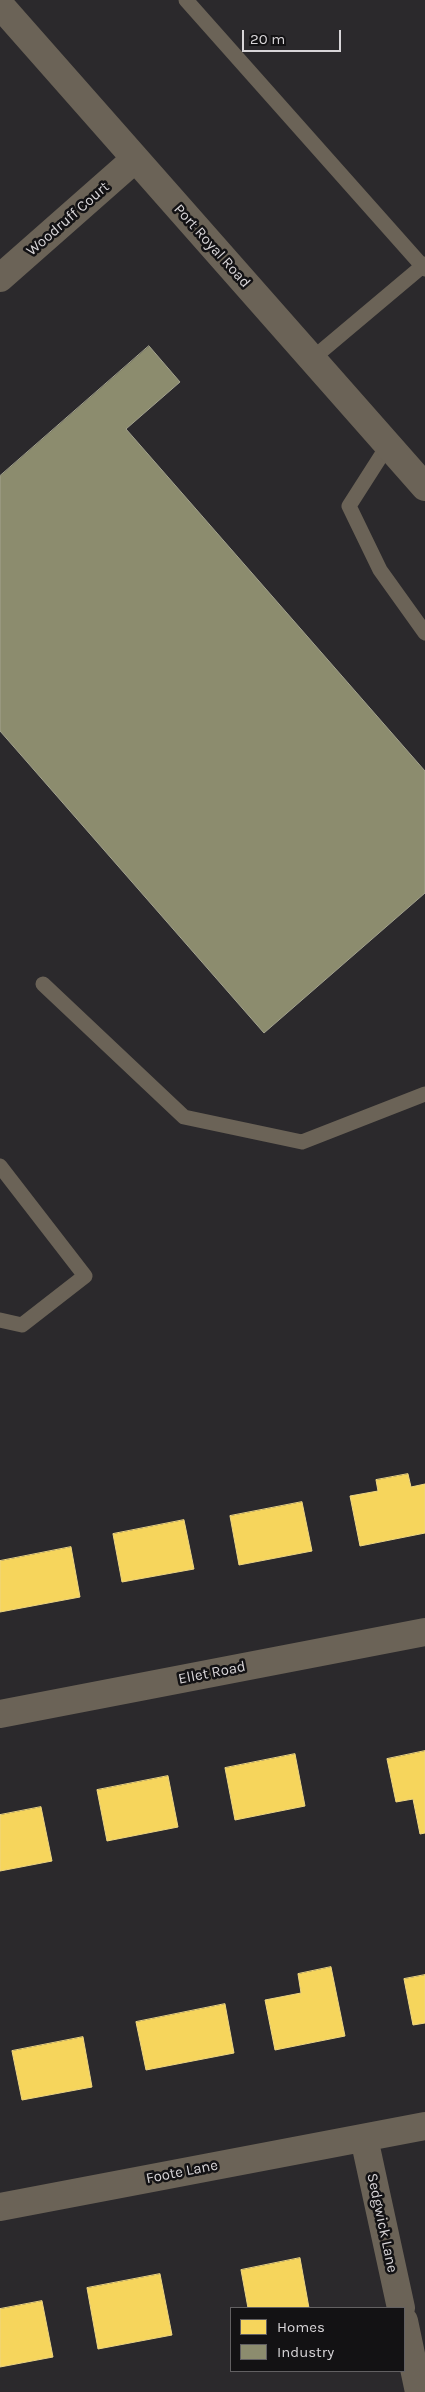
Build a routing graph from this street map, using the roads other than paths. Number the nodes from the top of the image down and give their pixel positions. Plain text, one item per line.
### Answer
1 (186, 0) edge
2 (0, 5) edge
3 (135, 159) junction
4 (424, 267) edge
5 (0, 278) edge
6 (312, 359) junction
7 (388, 445) junction
8 (425, 487) edge
9 (425, 633) edge
10 (43, 984) dead end
11 (425, 1094) edge
12 (0, 1166) edge
13 (0, 1320) edge
14 (425, 1632) edge
15 (0, 1714) edge
16 (425, 2126) edge
17 (364, 2138) junction
18 (0, 2207) edge
19 (401, 2307) edge
20 (405, 2326) edge
21 (419, 2392) edge

1 - 4 lane
2 - 3 street, Port Royal Road
3 - 5 street, Woodruff Court
3 - 6 street, Port Royal Road
4 - 6 lane
6 - 7 street, Port Royal Road
7 - 8 street, Port Royal Road
7 - 9 lane
10 - 11 lane
12 - 13 lane
14 - 15 street, Ellet Road
16 - 17 street
17 - 18 street, Foote Lane
17 - 19 street, Sedgwick Lane
20 - 21 street

